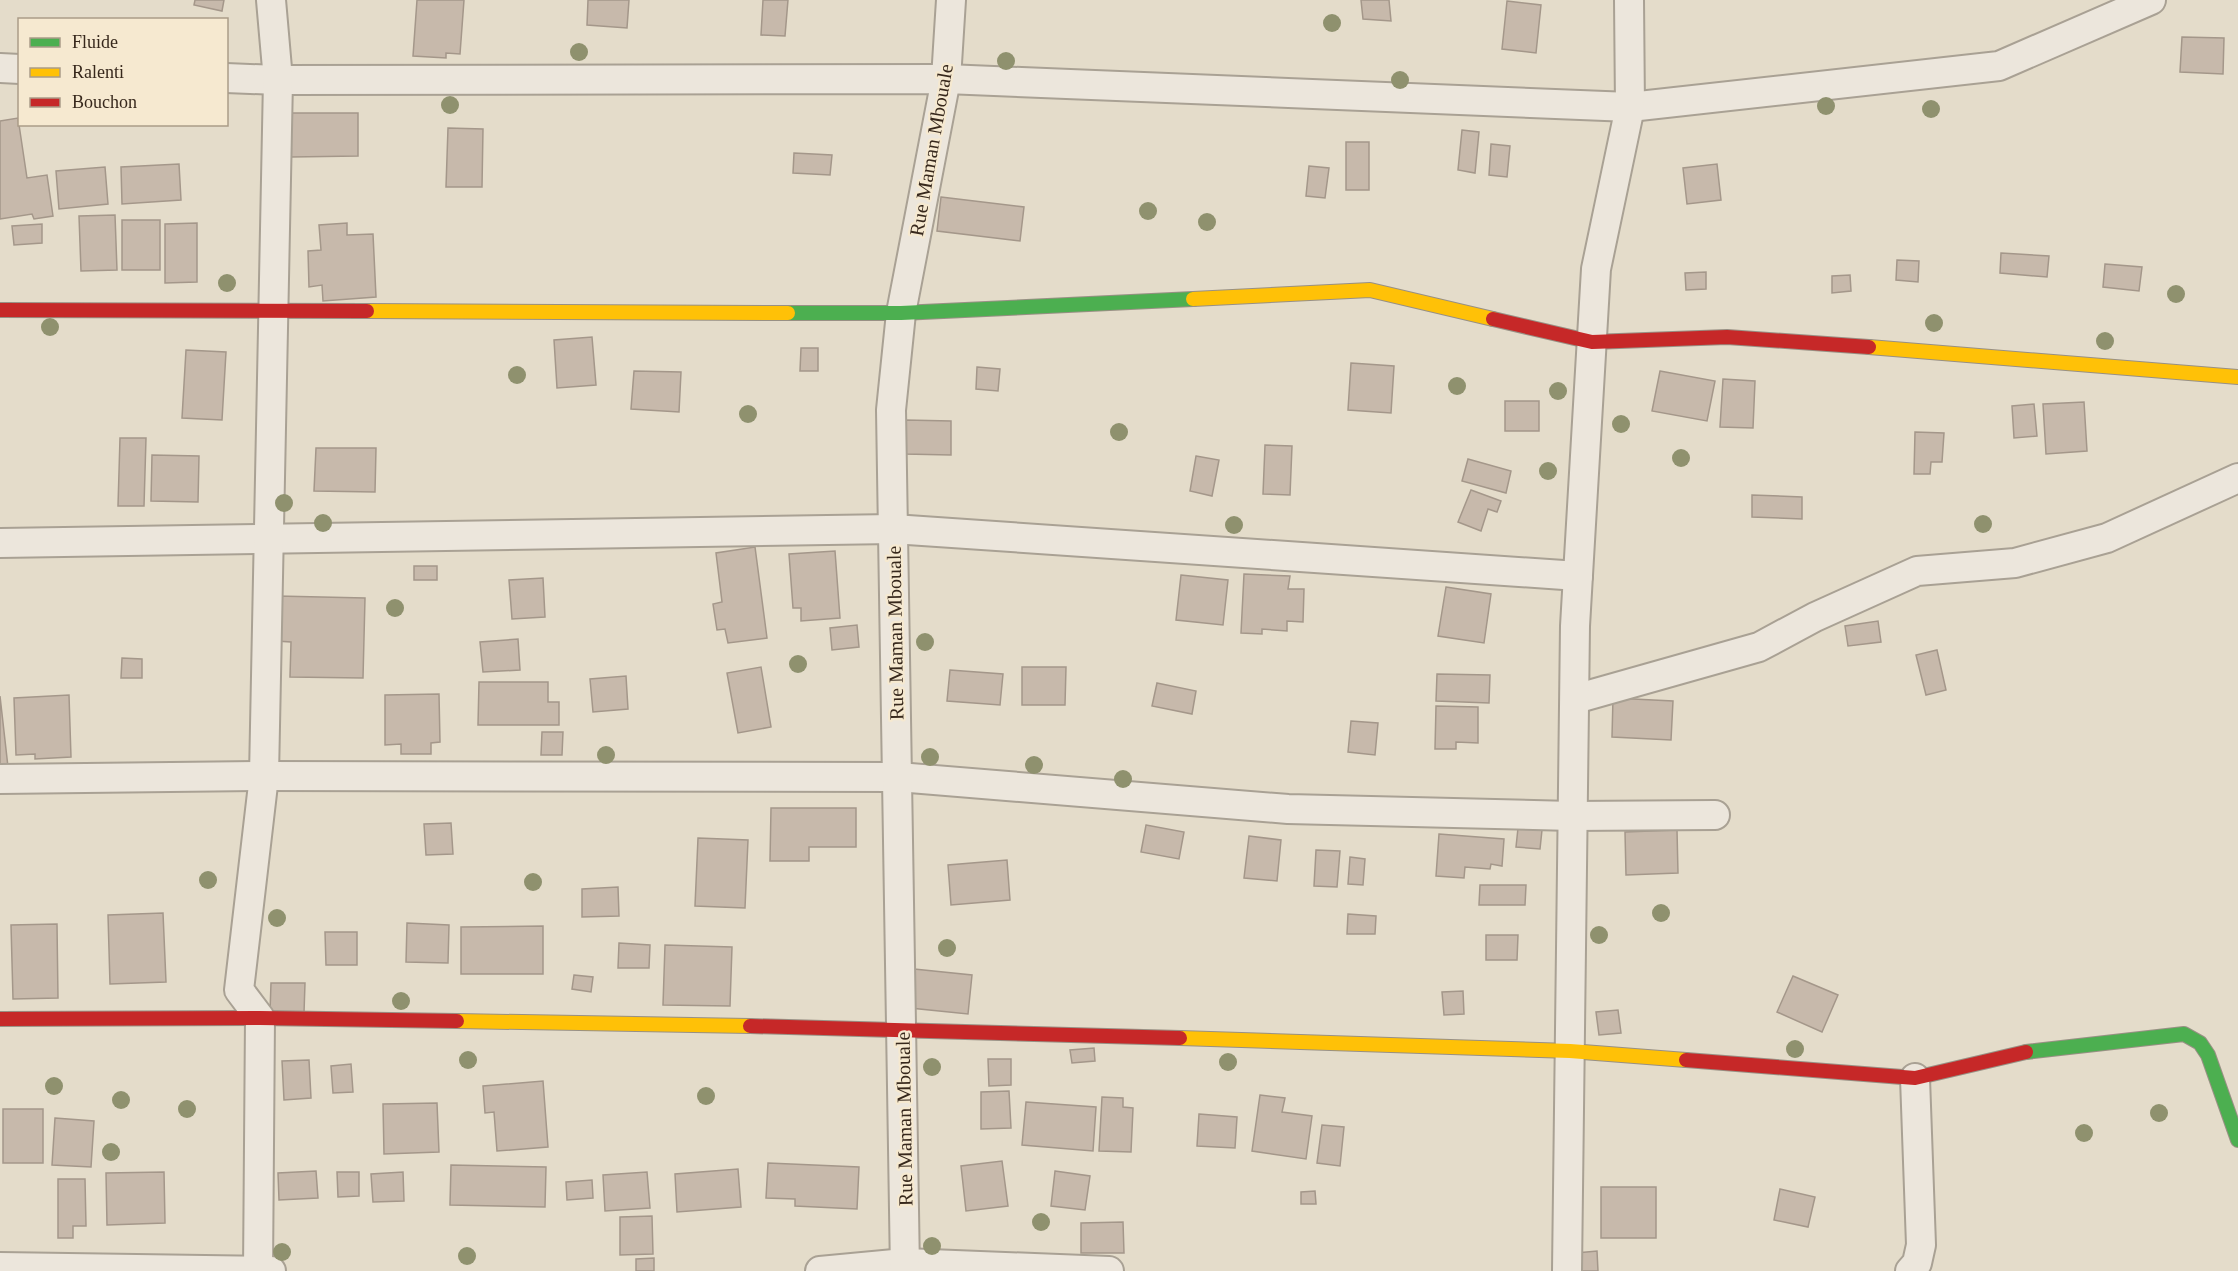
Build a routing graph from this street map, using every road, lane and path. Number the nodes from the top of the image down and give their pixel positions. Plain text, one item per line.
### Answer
1 (271, 0) edge
2 (951, 0) edge
3 (1629, 0) edge
4 (2151, 0) edge
5 (0, 68) edge
6 (18, 69) edge
7 (228, 78) edge
8 (946, 79) junction
9 (278, 80) junction
10 (1630, 107) junction
11 (0, 310) edge
12 (273, 311) junction
13 (901, 313) junction
14 (1592, 342) junction
15 (2238, 377) edge
16 (2238, 478) edge
17 (893, 529) junction
18 (269, 538) junction
19 (0, 543) edge
20 (1578, 576) junction
21 (1575, 699) junction
22 (264, 776) junction
23 (898, 777) junction
24 (0, 779) edge
25 (1715, 815) dead end
26 (1572, 816) junction
27 (260, 1018) junction
28 (0, 1019) edge
29 (903, 1028) junction
30 (1570, 1051) junction
31 (1915, 1078) junction
32 (2238, 1140) edge
33 (0, 1267) edge
34 (905, 1267) edge
35 (262, 1271) edge
36 (820, 1271) edge
37 (1109, 1271) edge
38 (1567, 1271) edge
39 (1910, 1271) edge

1 - 9 street
2 - 8 street, Rue Maman Mbouale
3 - 10 street
4 - 10 street
5 - 6 street
7 - 9 street
8 - 9 street
8 - 10 street
8 - 13 street, Rue Maman Mbouale
9 - 12 street
10 - 14 street
11 - 12 street
12 - 13 street
12 - 18 street
13 - 14 street
13 - 17 street, Rue Maman Mbouale
14 - 15 street
14 - 20 street
16 - 21 street
17 - 18 street
17 - 20 street
17 - 23 street, Rue Maman Mbouale
18 - 19 street
18 - 22 street
20 - 21 street
21 - 26 street
22 - 23 street
22 - 24 street
22 - 27 street
23 - 26 street
23 - 29 street, Rue Maman Mbouale
25 - 26 street
26 - 30 street
27 - 28 street
27 - 29 street
27 - 35 street
29 - 30 street
29 - 34 street, Rue Maman Mbouale
30 - 31 street
30 - 38 street
31 - 32 street
31 - 39 street
33 - 35 street
34 - 36 street
34 - 37 street

